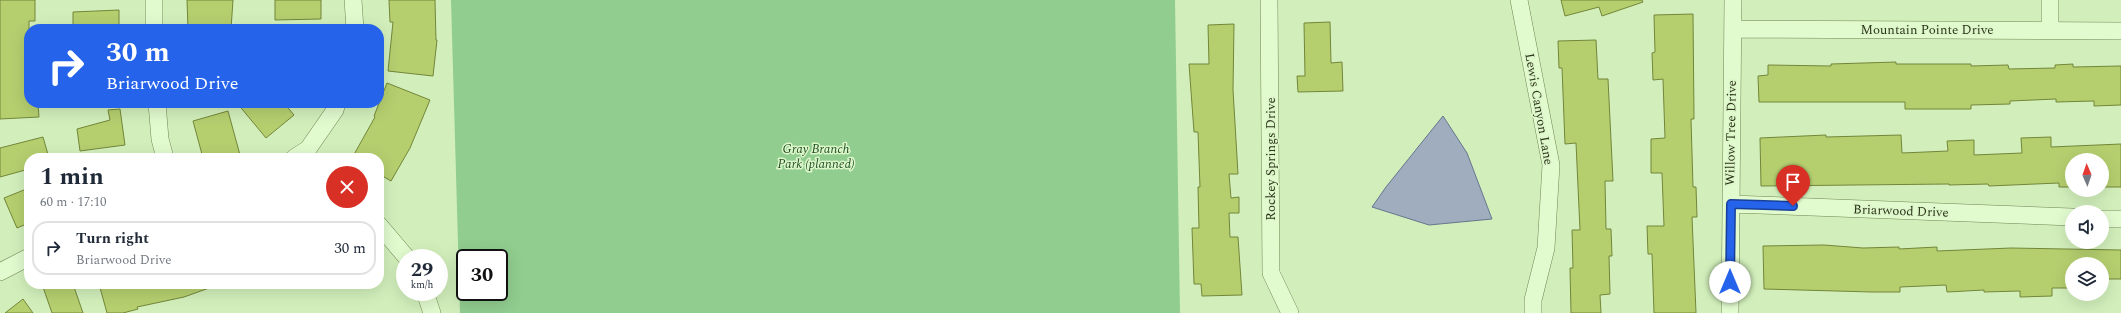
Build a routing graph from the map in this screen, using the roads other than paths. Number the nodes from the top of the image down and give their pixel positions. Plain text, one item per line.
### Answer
1 (154, 0) edge
2 (353, 0) edge
3 (1269, 0) edge
4 (1519, 0) edge
5 (1733, 0) edge
6 (2050, 0) edge
7 (154, 24) edge
8 (354, 24) edge
9 (1732, 29) junction
10 (2050, 31) junction
11 (2121, 31) edge
12 (157, 108) edge
13 (336, 108) edge
14 (164, 153) edge
15 (313, 153) edge
16 (1731, 204) junction
17 (2065, 217) edge
18 (2109, 218) edge
19 (2121, 219) edge
20 (384, 231) edge
21 (399, 249) edge
22 (24, 259) edge
23 (1, 267) edge
24 (428, 301) edge
25 (432, 313) edge
26 (1290, 313) edge
27 (1533, 313) edge
28 (1730, 313) edge

1 - 7 street
2 - 8 street
3 - 26 street, Rockey Springs Drive
4 - 27 street, Lewis Canyon Lane
5 - 9 street, Willow Tree Drive
6 - 10 street
9 - 10 street, Mountain Pointe Drive
9 - 16 street, Willow Tree Drive
10 - 11 street, Mountain Pointe Drive
12 - 14 street
13 - 15 street
16 - 17 street, Briarwood Drive
16 - 28 street, Willow Tree Drive
18 - 19 street
20 - 21 street
22 - 23 street
24 - 25 street

